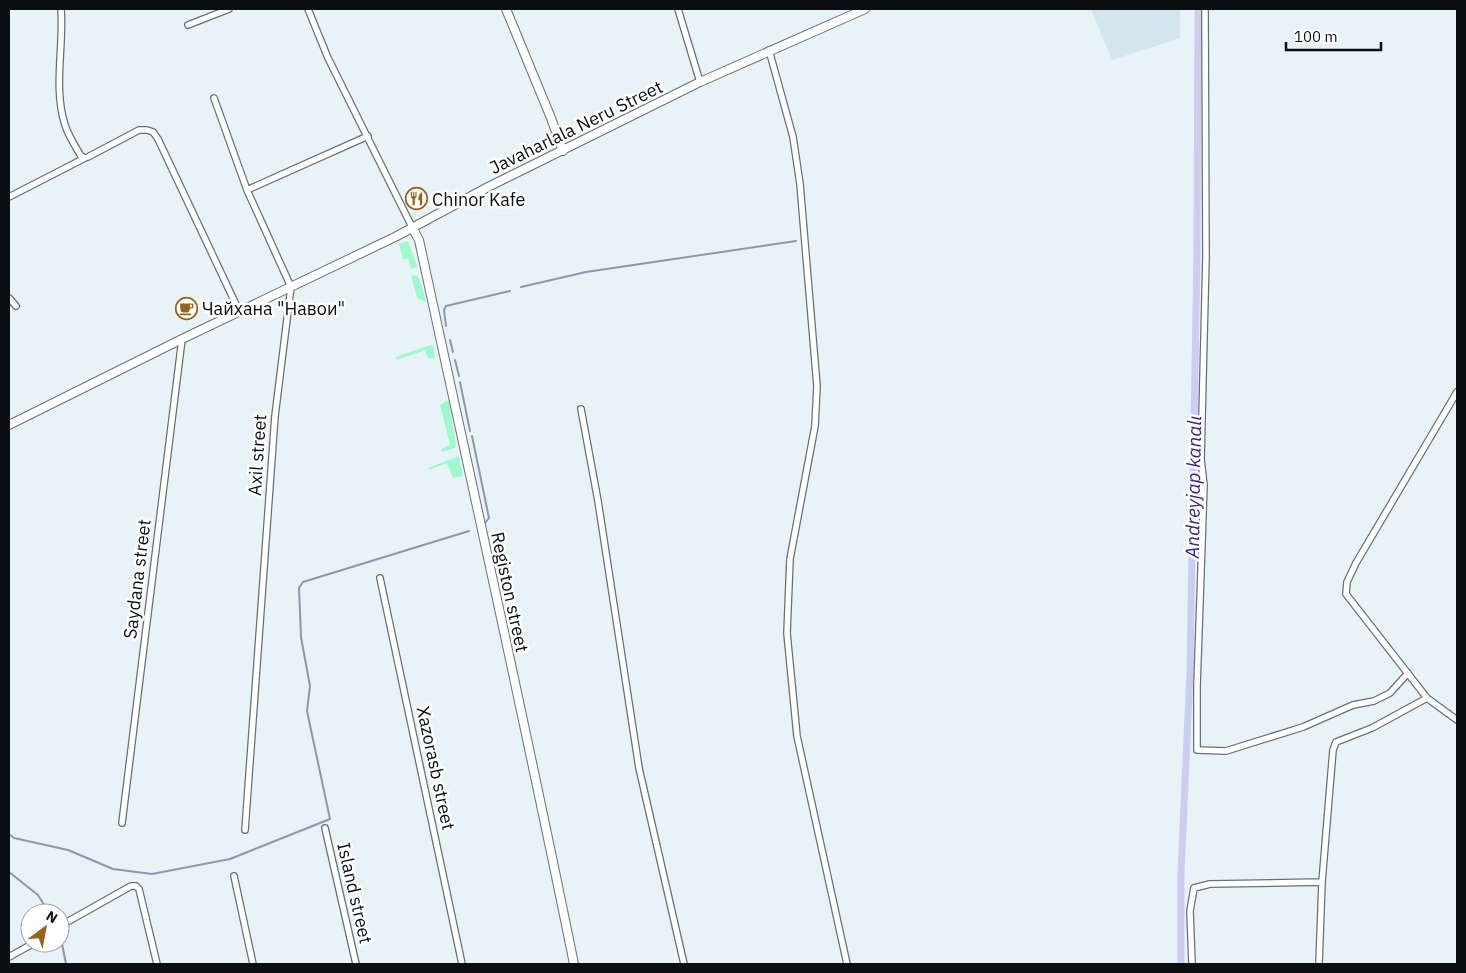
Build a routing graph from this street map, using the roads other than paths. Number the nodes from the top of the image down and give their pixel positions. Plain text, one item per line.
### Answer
1 (61, 9) edge
2 (229, 9) edge
3 (308, 9) edge
4 (506, 9) edge
5 (678, 9) edge
6 (865, 9) edge
7 (1205, 9) edge
8 (188, 25) dead end
9 (769, 50) junction
10 (700, 82) junction
11 (214, 98) dead end
12 (368, 136) junction
13 (562, 151) junction
14 (85, 158) junction
15 (247, 190) junction
16 (9, 197) edge
17 (412, 227) junction
18 (291, 287) junction
19 (9, 298) edge
20 (16, 306) dead end
21 (240, 313) junction
22 (182, 339) junction
23 (1457, 392) edge
24 (581, 408) dead end
25 (9, 426) edge
26 (380, 578) dead end
27 (1408, 673) junction
28 (1427, 698) junction
29 (1457, 720) edge
30 (122, 823) dead end
31 (325, 828) dead end
32 (245, 830) dead end
33 (234, 876) dead end
34 (1322, 882) junction
35 (70, 920) edge
36 (20, 951) edge
37 (9, 957) edge
38 (157, 964) edge
39 (253, 964) edge
40 (356, 964) edge
41 (462, 964) edge
42 (574, 964) edge
43 (684, 964) edge
44 (847, 964) edge
45 (1192, 964) edge
46 (1319, 964) edge

1 - 14 street
2 - 8 street
3 - 12 street
4 - 13 street
5 - 10 street
6 - 9 street, Javaharlala Neru Street
7 - 27 street
9 - 10 street, Javaharlala Neru Street
9 - 44 street
10 - 13 street, Javaharlala Neru Street
11 - 15 street
12 - 15 street
12 - 17 street
13 - 17 street, Javaharlala Neru Street
14 - 16 street
14 - 21 street
15 - 18 street
17 - 18 street, Javaharlala Neru Street
17 - 42 street, Registon street
18 - 21 street, Javaharlala Neru Street
18 - 32 street, Axil street
19 - 20 street
21 - 22 street, Javaharlala Neru Street
22 - 25 street, Javaharlala Neru Street
22 - 30 street, Saydana street
23 - 27 street
24 - 43 street
26 - 41 street, Xazorasb street
27 - 28 street
28 - 29 street
28 - 34 street
31 - 40 street, Island street
33 - 39 street
34 - 45 street
34 - 46 street
35 - 38 street
36 - 37 street

